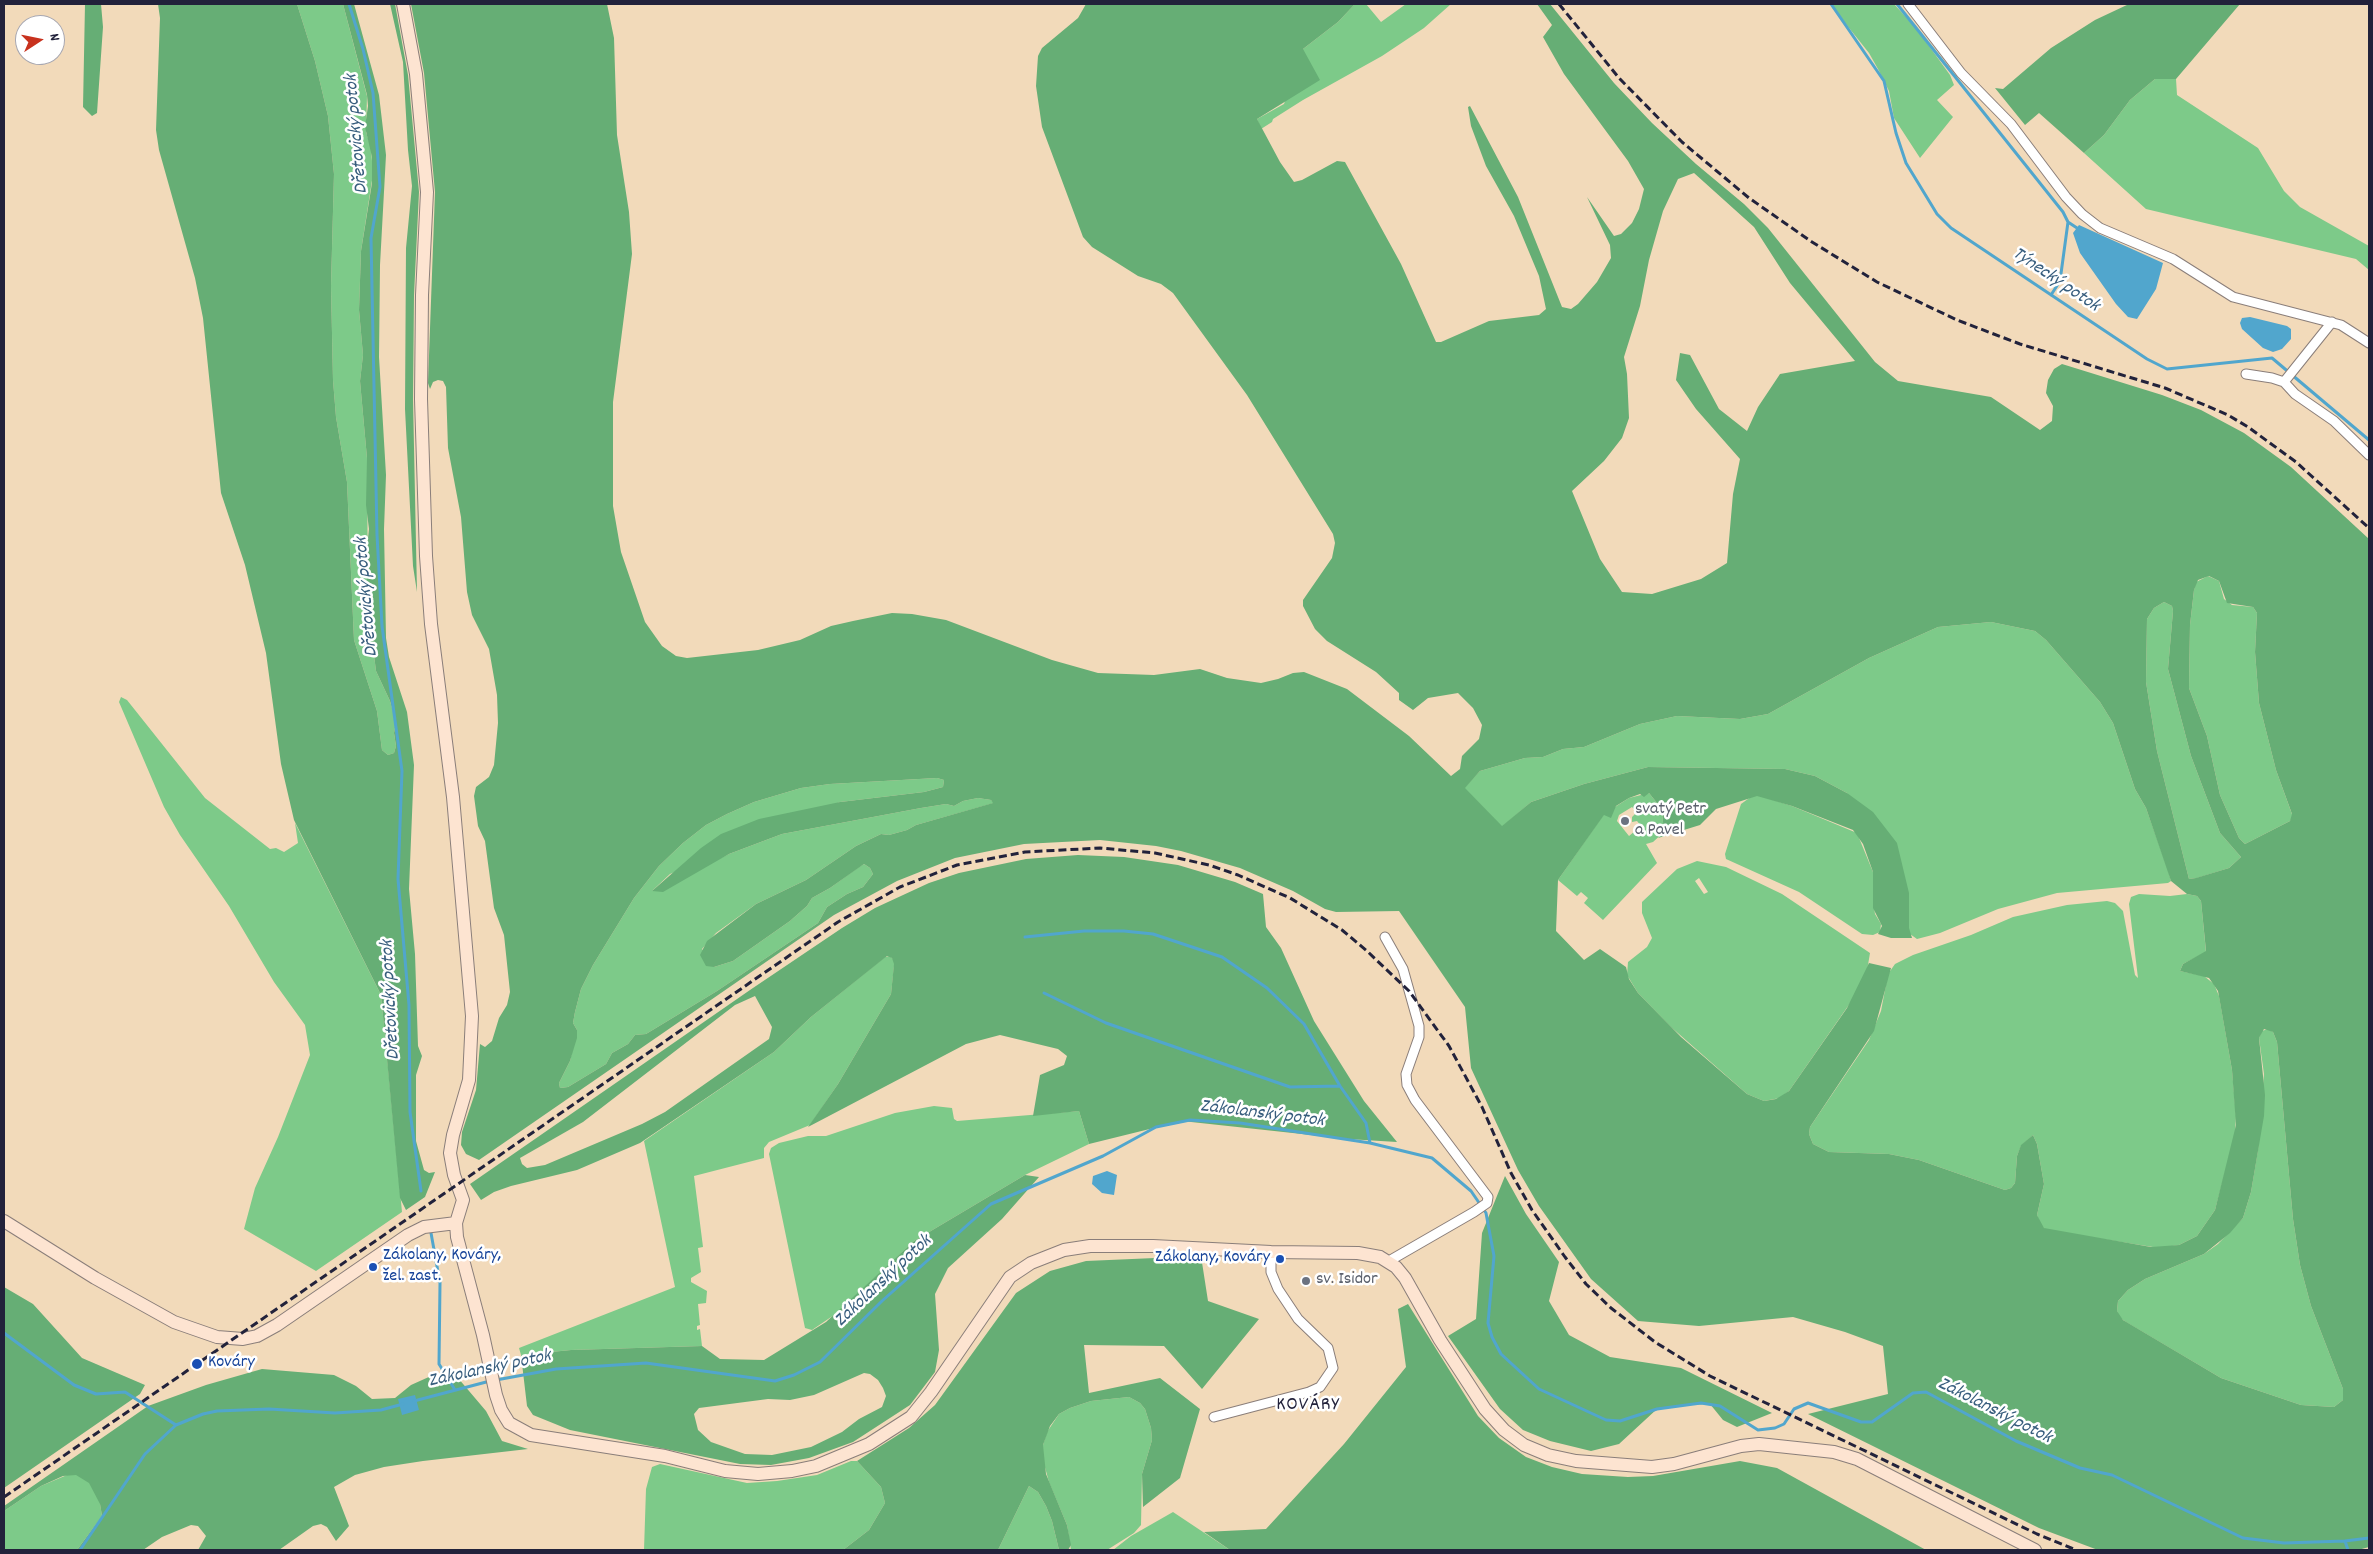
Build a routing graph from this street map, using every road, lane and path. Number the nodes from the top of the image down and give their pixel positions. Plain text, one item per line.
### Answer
1 (403, 4) edge
2 (1908, 4) edge
3 (2332, 322) junction
4 (2369, 343) edge
5 (2246, 374) dead end
6 (2289, 376) junction
7 (2369, 456) edge
8 (1385, 937) dead end
9 (4, 1221) edge
10 (456, 1223) junction
11 (1271, 1252) junction
12 (1389, 1261) junction
13 (1214, 1417) dead end
14 (2035, 1550) edge

1 - 10 main road
2 - 3 street
3 - 4 street
3 - 6 street
5 - 6 street
6 - 7 street
8 - 12 street
9 - 10 main road
10 - 11 main road
11 - 12 main road
11 - 13 street
12 - 14 main road

